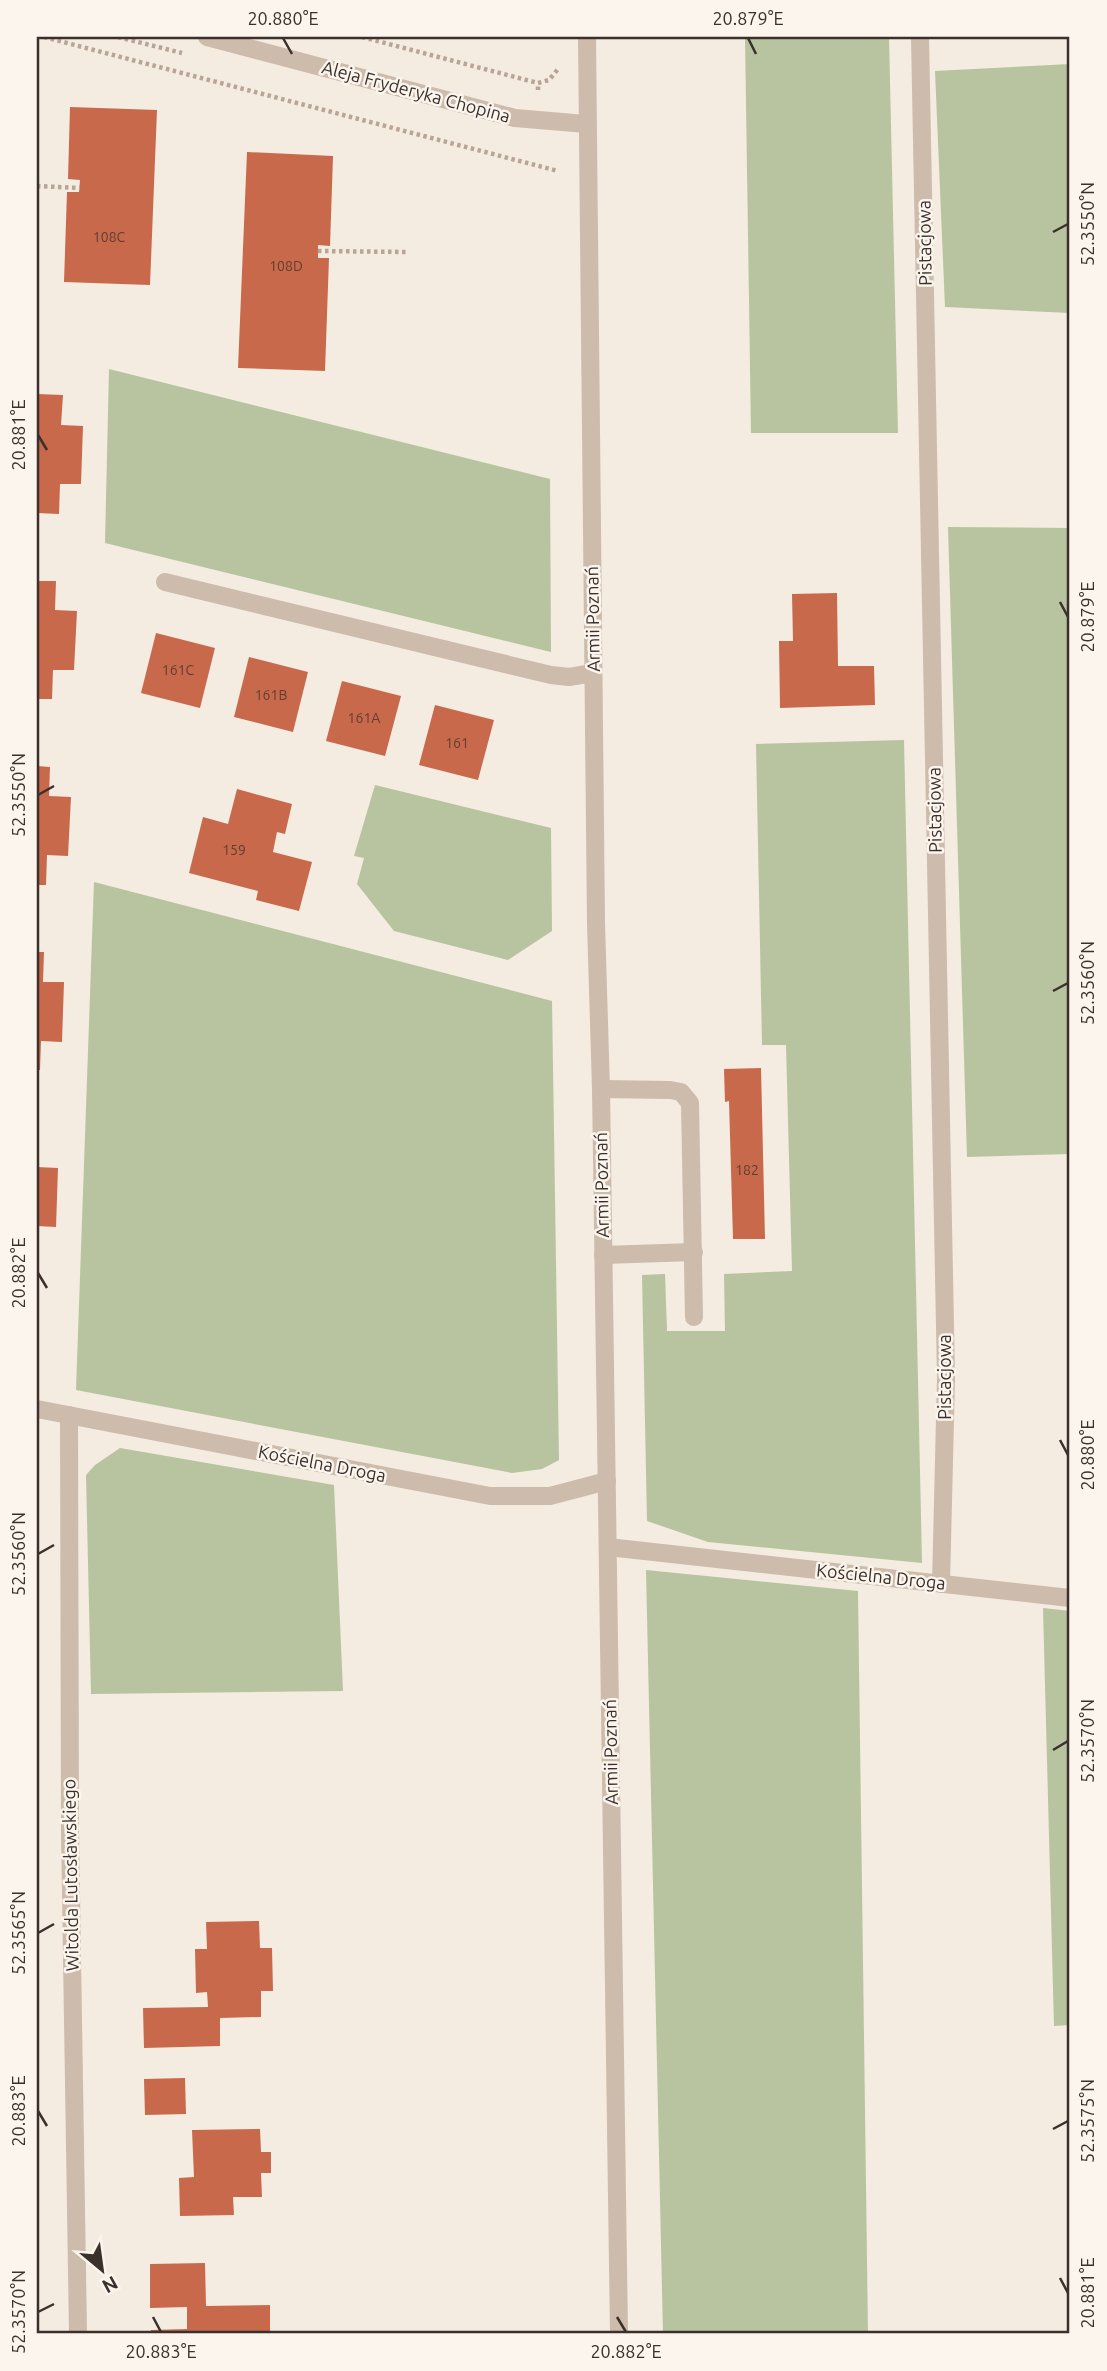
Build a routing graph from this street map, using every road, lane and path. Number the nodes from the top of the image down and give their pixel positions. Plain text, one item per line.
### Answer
1 (44, 37) edge
2 (207, 37) edge
3 (362, 37) edge
4 (587, 37) edge
5 (920, 37) edge
6 (538, 83) dead end
7 (586, 124) junction
8 (37, 186) edge
9 (80, 188) dead end
10 (588, 204) junction
11 (318, 251) dead end
12 (407, 252) dead end
13 (165, 582) dead end
14 (593, 673) junction
15 (601, 1089) junction
16 (694, 1252) junction
17 (603, 1255) junction
18 (694, 1317) dead end
19 (37, 1409) edge
20 (69, 1415) junction
21 (607, 1481) junction
22 (608, 1547) junction
23 (941, 1584) junction
24 (1070, 1598) edge
25 (78, 2334) edge
26 (619, 2334) edge

1 - 10 path
2 - 7 street, Aleja Fryderyka Chopina
3 - 6 path
4 - 7 street, Armii Poznań
5 - 23 street, Pistacjowa
7 - 10 street, Armii Poznań
8 - 9 path
10 - 14 street, Armii Poznań
11 - 12 path
13 - 14 street
14 - 15 street, Armii Poznań
15 - 16 street
15 - 17 street, Armii Poznań
16 - 17 street
16 - 18 street
17 - 21 street, Armii Poznań
19 - 20 street, Kościelna Droga
20 - 21 street, Kościelna Droga
20 - 25 street, Witolda Lutosławskiego
21 - 22 street, Armii Poznań
22 - 23 street, Kościelna Droga
22 - 26 street, Armii Poznań
23 - 24 street, Kościelna Droga

